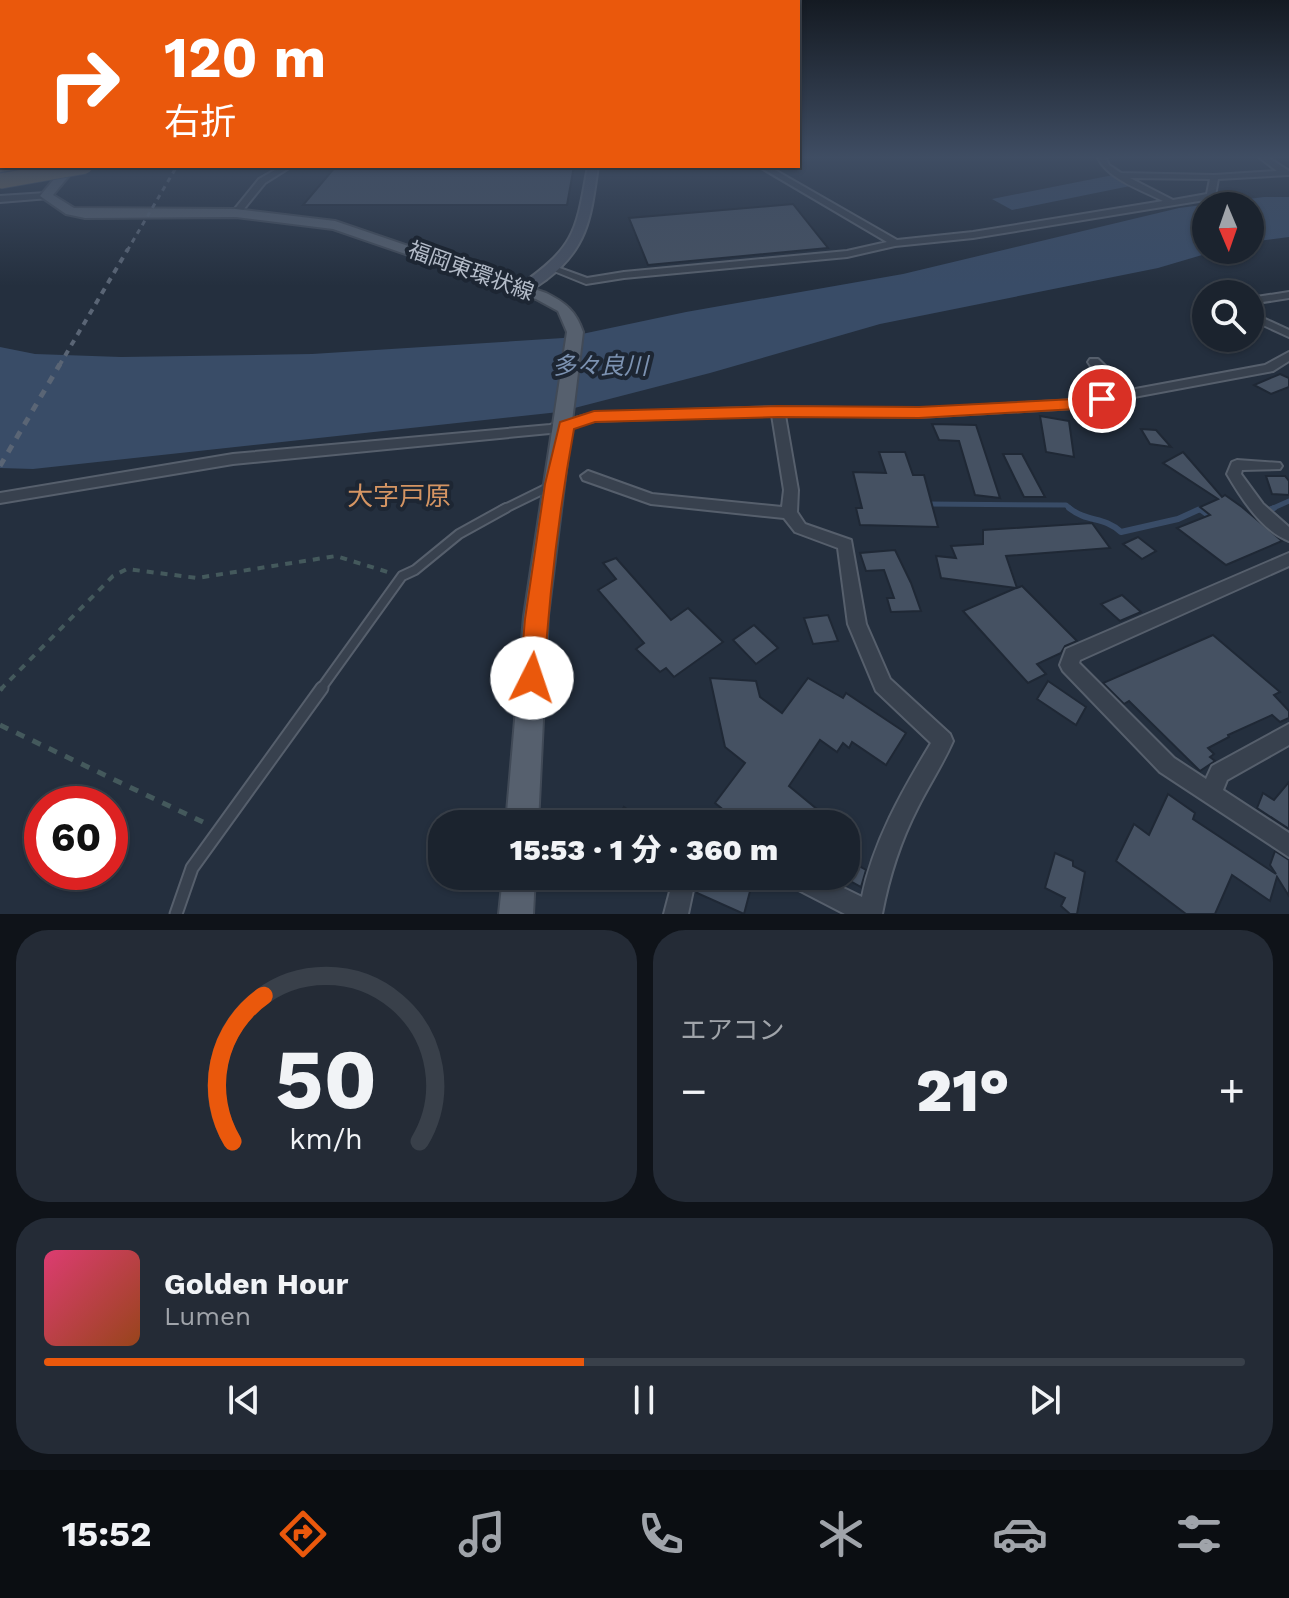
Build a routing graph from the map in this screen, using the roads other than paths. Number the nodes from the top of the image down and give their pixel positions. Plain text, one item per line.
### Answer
1 (53, 201) edge
2 (246, 201) edge
3 (586, 201) edge
4 (822, 201) edge
5 (1180, 201) edge
6 (1171, 202) joint
7 (236, 213) junction
8 (895, 243) junction
9 (554, 269) junction
10 (524, 289) junction
11 (1289, 295) edge
12 (1264, 299) edge
13 (1264, 322) edge
14 (1289, 334) edge
15 (1289, 356) edge
16 (1094, 362) dead end
17 (1128, 395) junction
18 (778, 411) junction
19 (567, 421) junction
20 (1275, 466) dead end
21 (588, 476) dead end
22 (554, 484) junction
23 (0, 498) edge
24 (789, 513) junction
25 (1289, 535) edge
26 (1289, 559) edge
27 (1289, 734) edge
28 (1211, 795) junction
29 (523, 810) edge
30 (1289, 846) edge
31 (518, 890) edge
32 (682, 890) edge
33 (823, 890) edge
34 (176, 914) edge
35 (516, 914) edge
36 (676, 914) edge
37 (870, 914) edge

1 - 7 main road, 福岡東環状線
2 - 7 street
3 - 9 street
4 - 8 street
5 - 6 street
6 - 8 street
7 - 10 main road, 福岡東環状線
8 - 9 street
9 - 10 street
10 - 19 main road, 福岡東環状線
11 - 12 street
13 - 14 street
15 - 17 street
16 - 17 street
17 - 18 street
18 - 19 street
18 - 24 street
19 - 22 main road, 福岡東環状線
19 - 23 street
20 - 25 street
21 - 24 street
22 - 29 main road, 福岡東環状線
22 - 34 lane
24 - 37 street
26 - 28 street
27 - 28 street
28 - 30 street
31 - 35 main road
32 - 36 street
33 - 37 street

